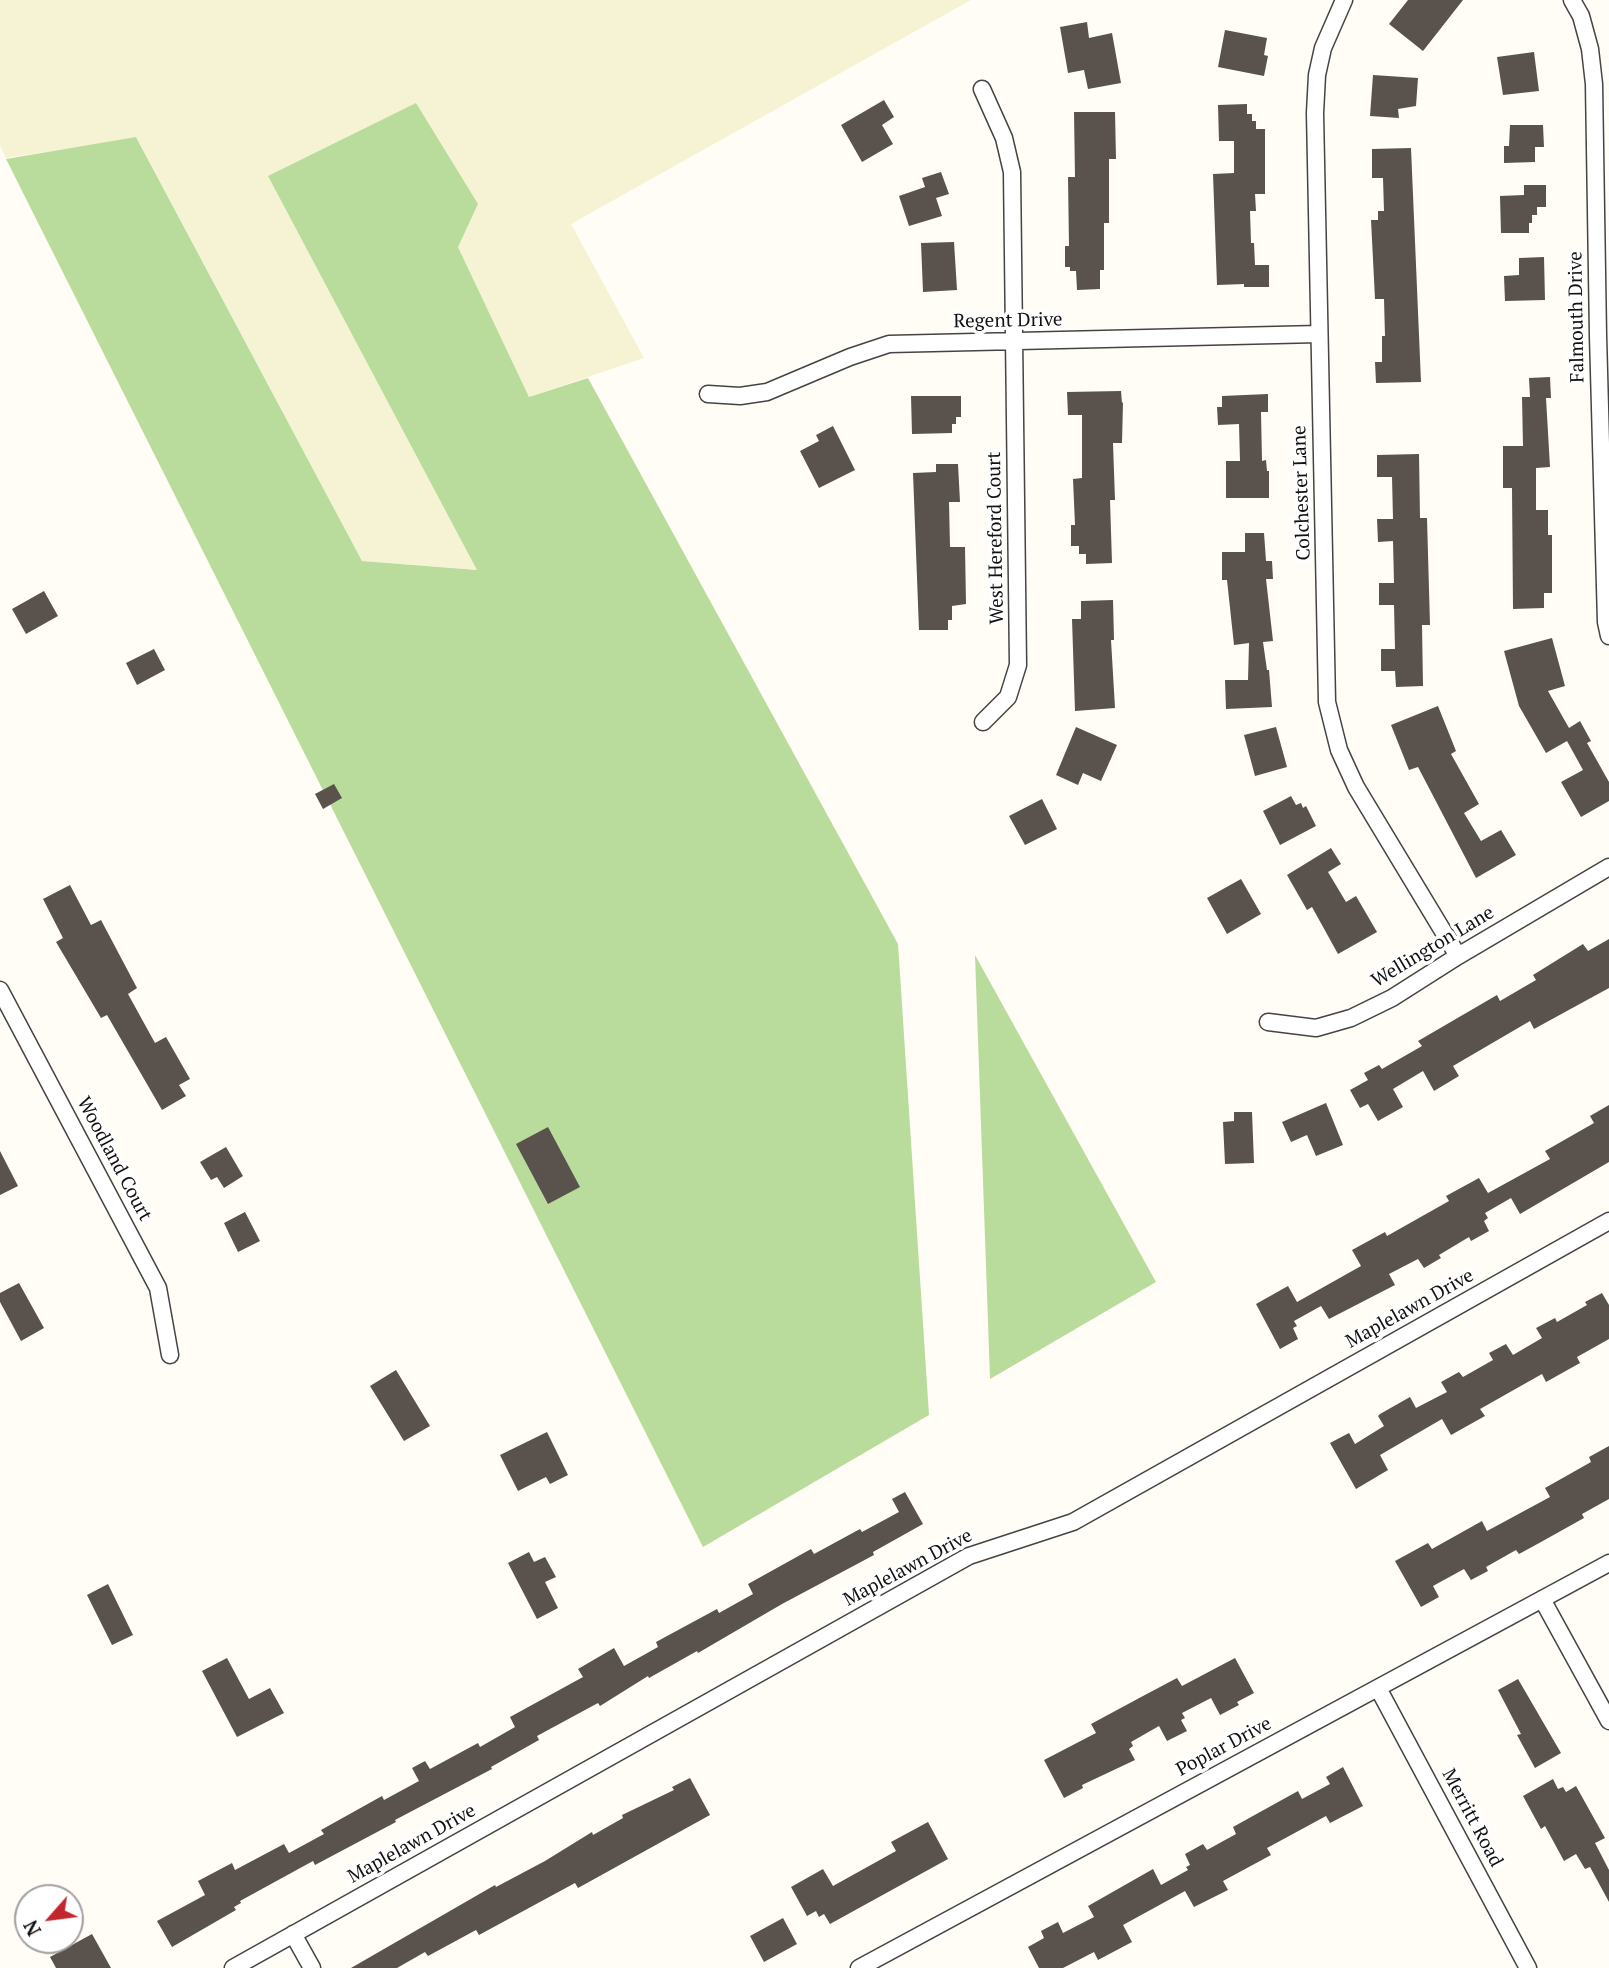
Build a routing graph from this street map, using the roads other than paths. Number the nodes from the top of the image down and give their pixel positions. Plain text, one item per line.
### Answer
1 (1344, 0) edge
2 (1572, 0) edge
3 (982, 89) dead end
4 (1319, 334) junction
5 (1014, 342) junction
6 (708, 394) dead end
7 (1609, 636) edge
8 (983, 722) dead end
9 (1609, 867) edge
10 (1458, 956) junction
11 (0, 990) edge
12 (1268, 1022) dead end
13 (1609, 1221) edge
14 (170, 1355) dead end
15 (1609, 1563) edge
16 (1542, 1599) junction
17 (1378, 1688) junction
18 (1609, 1721) edge
19 (293, 1934) junction
20 (233, 1968) edge
21 (312, 1968) edge
22 (859, 1968) edge
23 (1528, 1968) edge

1 - 4 street, Colchester Lane
2 - 7 street, Falmouth Drive
3 - 5 street, West Hereford Court
4 - 5 street, Regent Drive
4 - 10 street, Colchester Lane
5 - 6 street, Regent Drive
5 - 8 street, West Hereford Court
9 - 10 street, Wellington Lane
10 - 12 street, Wellington Lane
11 - 14 street, Woodland Court
13 - 19 street, Maplelawn Drive
15 - 16 street, Poplar Drive
16 - 17 street, Poplar Drive
16 - 18 street
17 - 22 street, Poplar Drive
17 - 23 street, Merritt Road
19 - 20 street, Maplelawn Drive
19 - 21 street

